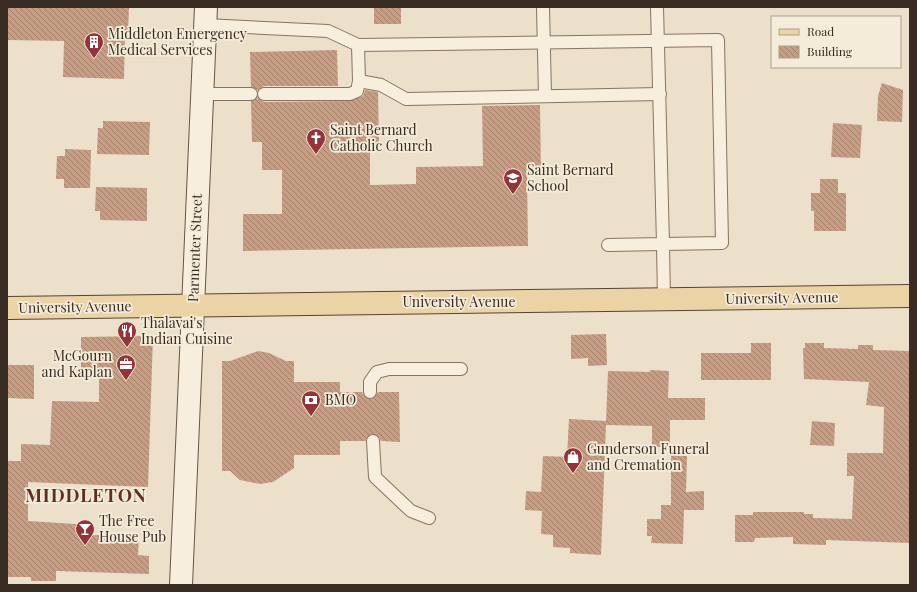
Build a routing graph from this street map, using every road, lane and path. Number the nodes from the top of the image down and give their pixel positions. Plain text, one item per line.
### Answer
1 (543, 7) edge
2 (658, 7) edge
3 (205, 16) edge
4 (658, 42) junction
5 (544, 44) junction
6 (358, 45) junction
7 (359, 81) junction
8 (202, 94) junction
9 (251, 94) dead end
10 (264, 94) dead end
11 (660, 94) junction
12 (545, 96) junction
13 (663, 244) junction
14 (608, 245) dead end
15 (910, 296) edge
16 (664, 300) junction
17 (193, 306) junction
18 (7, 308) edge
19 (461, 369) dead end
20 (370, 392) dead end
21 (373, 441) dead end
22 (429, 518) dead end
23 (181, 585) edge

1 - 5 lane
2 - 4 lane
3 - 6 lane
3 - 8 street, Parmenter Street
4 - 5 lane
4 - 11 lane
4 - 13 lane
5 - 6 lane
5 - 12 lane
6 - 7 lane
7 - 10 lane
7 - 12 lane
8 - 9 lane
8 - 17 street, Parmenter Street
11 - 12 lane
11 - 13 lane
13 - 14 lane
13 - 16 lane
15 - 16 main road, University Avenue
16 - 17 main road, University Avenue
17 - 18 main road, University Avenue
17 - 23 street, Parmenter Street
19 - 20 lane
21 - 22 lane

